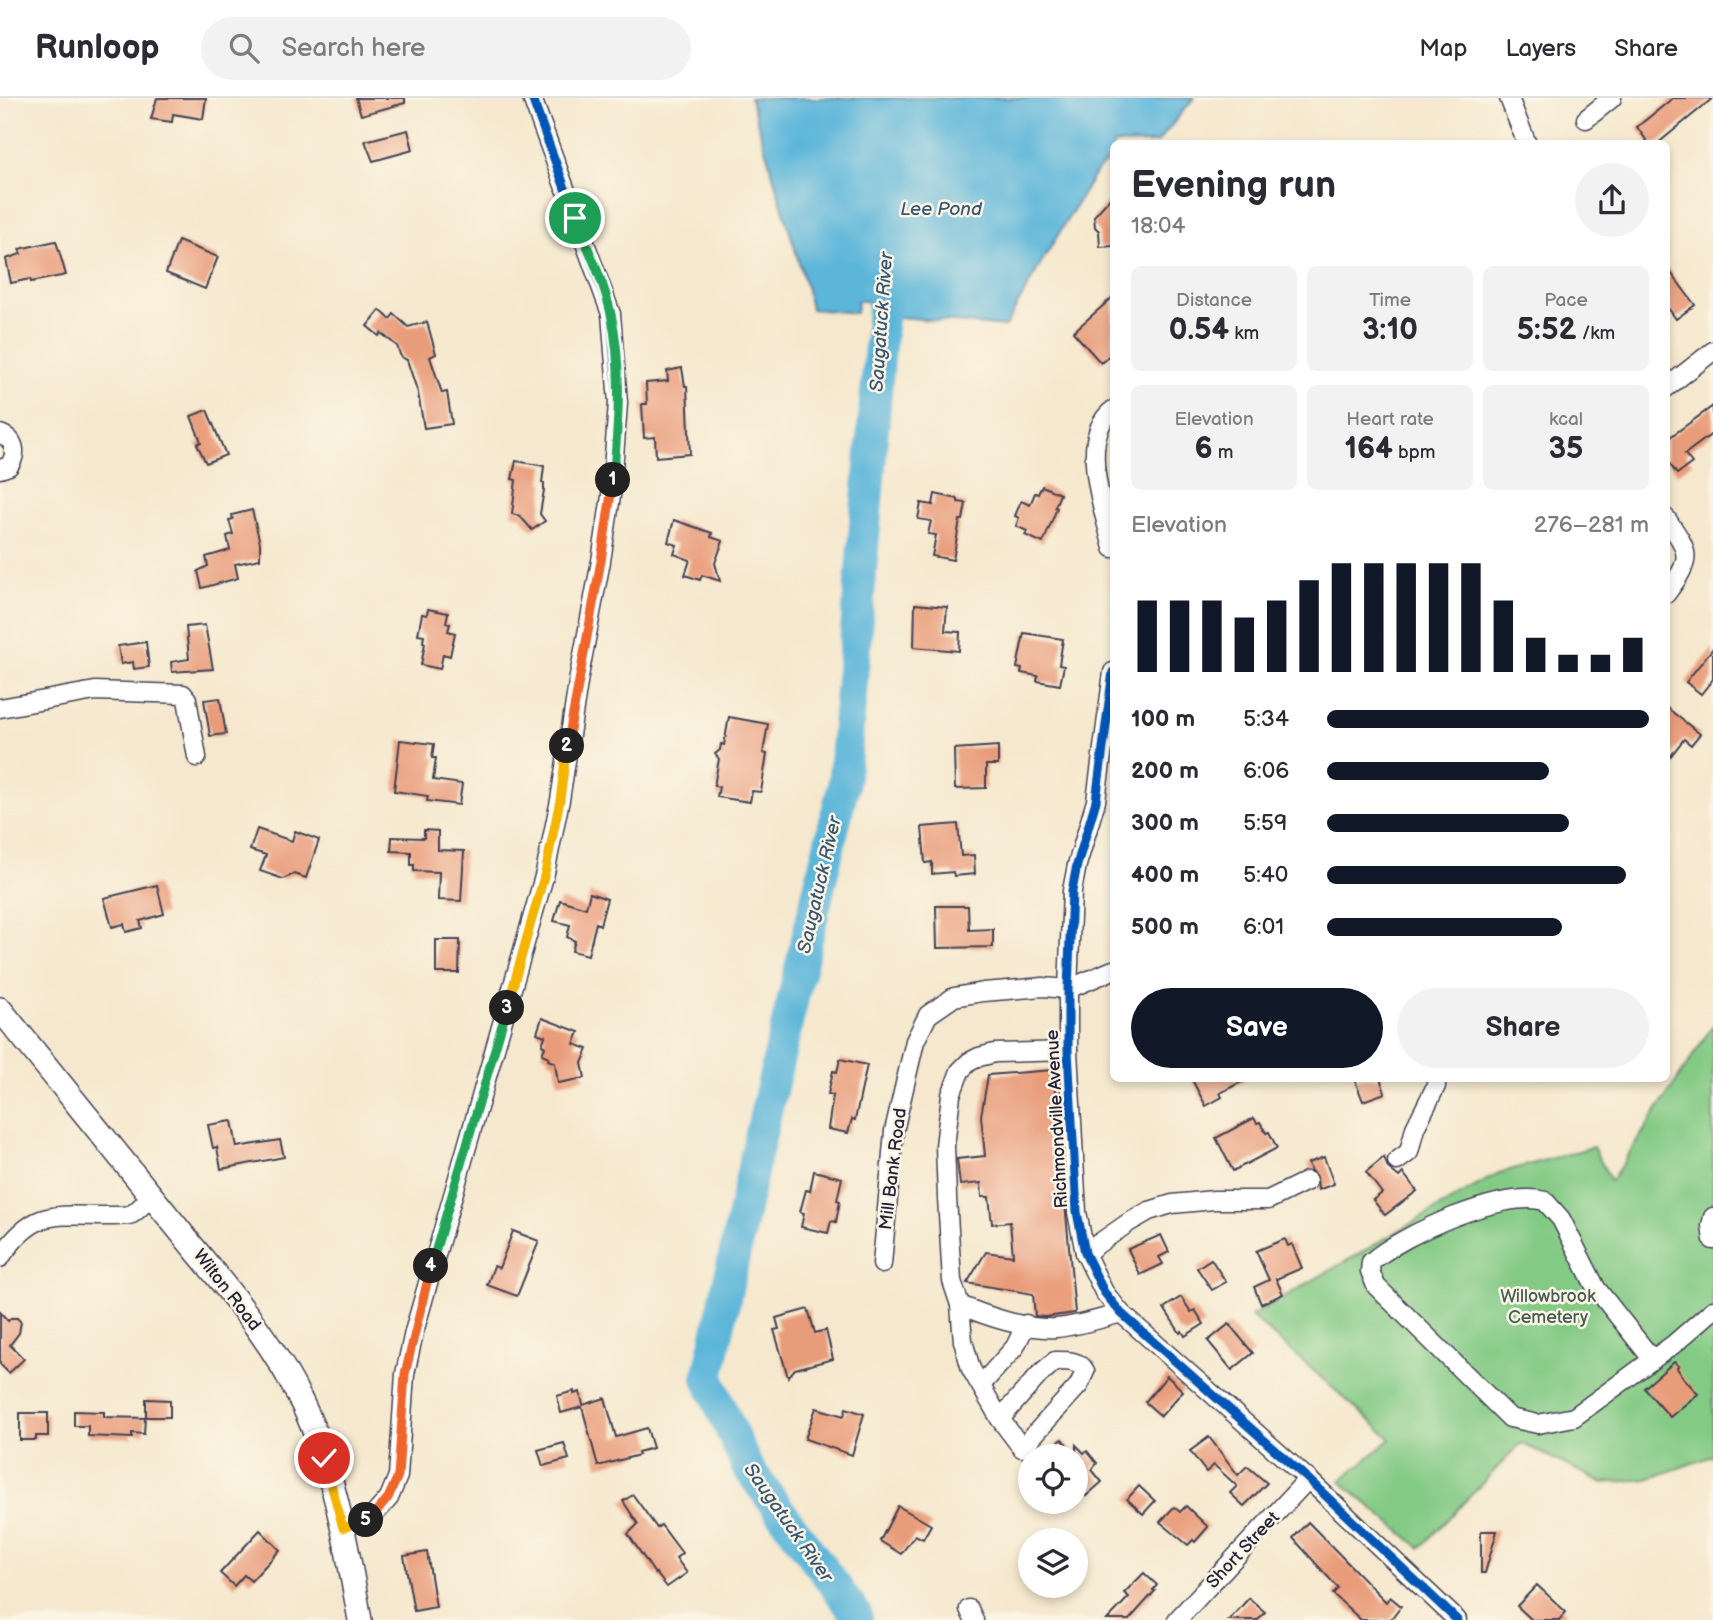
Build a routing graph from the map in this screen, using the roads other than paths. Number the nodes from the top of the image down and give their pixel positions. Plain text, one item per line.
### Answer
1 (532, 98) edge
2 (1508, 98) edge
3 (1612, 98) edge
4 (1586, 119) dead end
5 (1525, 140) edge
6 (1713, 351) edge
7 (1670, 385) edge
8 (1110, 413) edge
9 (0, 434) edge
10 (0, 470) edge
11 (1670, 524) edge
12 (1110, 536) edge
13 (1670, 587) edge
14 (1110, 695) edge
15 (0, 708) edge
16 (197, 757) dead end
17 (1110, 971) edge
18 (1068, 989) junction
19 (0, 1009) edge
20 (1069, 1051) junction
21 (1436, 1082) edge
22 (1397, 1161) dead end
23 (1307, 1181) dead end
24 (152, 1195) junction
25 (1713, 1217) edge
26 (1713, 1240) edge
27 (1085, 1253) junction
28 (0, 1258) edge
29 (882, 1264) dead end
30 (960, 1305) junction
31 (1713, 1310) edge
32 (1121, 1313) junction
33 (1026, 1324) junction
34 (1053, 1329) junction
35 (1652, 1359) junction
36 (1055, 1361) junction
37 (981, 1385) junction
38 (1000, 1419) junction
39 (1308, 1479) junction
40 (343, 1528) junction
41 (1450, 1618) edge
42 (360, 1620) edge
43 (1177, 1620) edge

1 - 40 street
2 - 5 street
3 - 4 street
6 - 7 street
8 - 12 street
9 - 10 street
11 - 13 street
14 - 18 street, Richmondville Avenue
15 - 16 street
17 - 18 street
18 - 20 street, Richmondville Avenue
18 - 29 street, Mill Bank Road
19 - 24 main road, Wilton Road
20 - 27 street, Richmondville Avenue
20 - 30 street
21 - 22 street
23 - 27 street
24 - 28 street
24 - 40 main road, Wilton Road
25 - 26 street
27 - 32 street, Richmondville Avenue
30 - 33 street
30 - 37 street
31 - 35 street
32 - 34 street
32 - 39 street, Richmondville Avenue
33 - 34 street
33 - 37 street
34 - 36 street
35 - 35 street
36 - 38 street
36 - 38 street
37 - 38 street
39 - 41 street, Richmondville Avenue
39 - 43 street, Short Street
40 - 42 main road, Wilton Road

